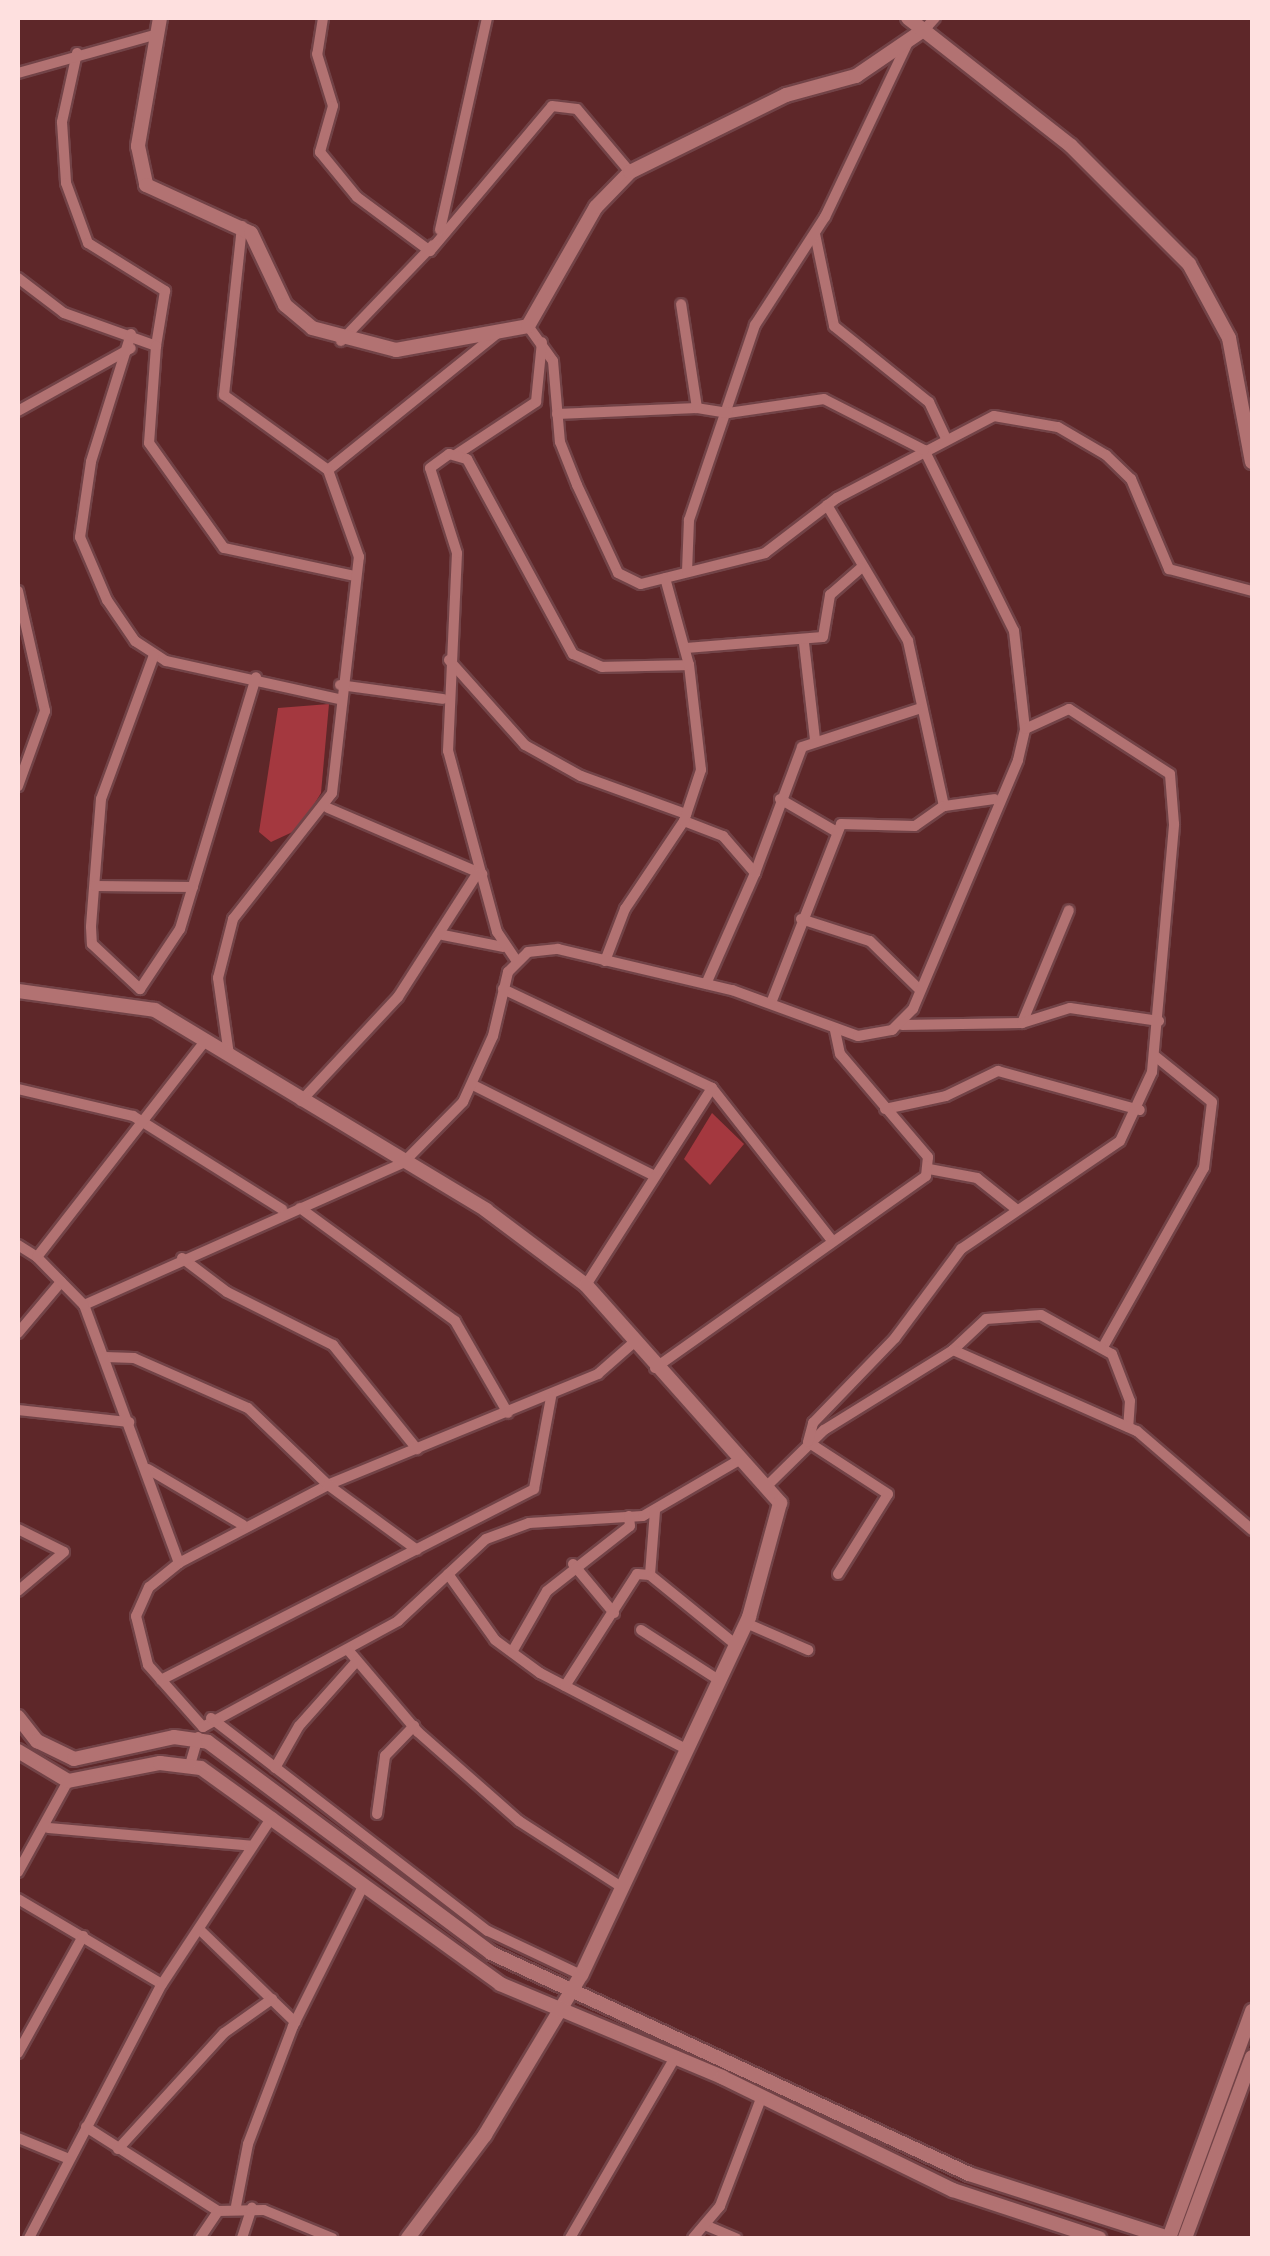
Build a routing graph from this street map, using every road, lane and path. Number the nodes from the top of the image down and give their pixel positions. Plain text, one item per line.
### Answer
1 (160, 18) edge
2 (323, 18) edge
3 (487, 18) edge
4 (908, 18) edge
5 (930, 23) edge
6 (158, 34) junction
7 (907, 44) junction
8 (76, 53) junction
9 (18, 73) edge
10 (630, 172) junction
11 (242, 225) junction
12 (815, 234) junction
13 (430, 251) junction
14 (18, 278) edge
15 (681, 304) dead end
16 (528, 326) junction
17 (498, 333) junction
18 (131, 334) junction
19 (340, 342) junction
20 (542, 342) junction
21 (156, 346) junction
22 (131, 348) junction
23 (696, 408) junction
24 (18, 411) edge
25 (728, 413) junction
26 (557, 414) junction
27 (945, 437) junction
28 (924, 450) junction
29 (456, 454) junction
30 (1252, 462) edge
31 (328, 470) junction
32 (827, 505) junction
33 (861, 568) junction
34 (686, 572) junction
35 (355, 576) junction
36 (665, 578) junction
37 (18, 591) edge
38 (1252, 591) edge
39 (804, 643) junction
40 (686, 648) junction
41 (154, 655) junction
42 (448, 659) junction
43 (690, 665) junction
44 (256, 676) junction
45 (340, 685) junction
46 (339, 700) junction
47 (444, 700) junction
48 (918, 709) junction
49 (1025, 729) junction
50 (815, 740) junction
51 (18, 786) edge
52 (780, 799) junction
53 (995, 800) junction
54 (944, 806) junction
55 (328, 808) junction
56 (685, 818) junction
57 (835, 832) junction
58 (755, 873) junction
59 (483, 874) junction
60 (95, 886) junction
61 (192, 888) junction
62 (1069, 910) dead end
63 (800, 920) junction
64 (443, 936) junction
65 (504, 947) junction
66 (516, 960) junction
67 (605, 962) junction
68 (706, 984) junction
69 (140, 989) junction
70 (503, 989) junction
71 (920, 990) junction
72 (18, 992) edge
73 (770, 1003) junction
74 (138, 1006) junction
75 (1159, 1021) junction
76 (1022, 1023) junction
77 (902, 1025) junction
78 (834, 1030) junction
79 (206, 1040) junction
80 (229, 1056) junction
81 (1155, 1056) junction
82 (472, 1085) junction
83 (712, 1088) junction
84 (18, 1089) edge
85 (301, 1101) junction
86 (885, 1110) junction
87 (1140, 1110) junction
88 (145, 1123) junction
89 (403, 1163) junction
90 (929, 1169) junction
91 (652, 1175) junction
92 (300, 1208) junction
93 (1016, 1209) junction
94 (282, 1210) junction
95 (831, 1240) junction
96 (18, 1245) edge
97 (37, 1256) junction
98 (182, 1258) junction
99 (61, 1282) junction
100 (586, 1285) junction
101 (84, 1305) junction
102 (18, 1333) edge
103 (632, 1344) junction
104 (1103, 1347) junction
105 (953, 1350) junction
106 (105, 1357) junction
107 (653, 1369) junction
108 (551, 1397) junction
109 (18, 1410) edge
110 (508, 1413) junction
111 (129, 1422) junction
112 (1128, 1427) junction
113 (808, 1442) junction
114 (417, 1448) junction
115 (742, 1459) junction
116 (148, 1469) junction
117 (770, 1482) junction
118 (328, 1485) junction
119 (655, 1511) junction
120 (629, 1516) junction
121 (243, 1525) junction
122 (18, 1529) edge
123 (1252, 1530) edge
124 (417, 1550) junction
125 (179, 1563) junction
126 (573, 1564) junction
127 (448, 1574) junction
128 (838, 1574) dead end
129 (650, 1575) junction
130 (18, 1591) edge
131 (614, 1613) junction
132 (746, 1622) junction
133 (641, 1630) dead end
134 (736, 1645) junction
135 (808, 1650) dead end
136 (512, 1652) junction
137 (353, 1656) junction
138 (161, 1680) junction
139 (720, 1681) junction
140 (565, 1686) junction
141 (18, 1717) edge
142 (414, 1726) junction
143 (204, 1728) junction
144 (688, 1750) junction
145 (18, 1751) edge
146 (190, 1765) junction
147 (275, 1768) junction
148 (68, 1781) junction
149 (377, 1814) dead end
150 (272, 1818) junction
151 (48, 1828) junction
152 (252, 1846) junction
153 (18, 1872) edge
154 (363, 1886) junction
155 (623, 1888) junction
156 (18, 1899) edge
157 (199, 1928) junction
158 (83, 1936) junction
159 (578, 1981) junction
160 (162, 1984) junction
161 (272, 1999) junction
162 (561, 2009) junction
163 (1252, 2011) edge
164 (294, 2022) junction
165 (18, 2053) edge
166 (676, 2056) junction
167 (1252, 2057) edge
168 (762, 2096) junction
169 (86, 2126) junction
170 (18, 2138) edge
171 (118, 2149) junction
172 (69, 2159) junction
173 (236, 2206) junction
174 (252, 2208) junction
175 (218, 2212) junction
176 (705, 2224) junction
177 (326, 2237) edge
178 (29, 2238) edge
179 (200, 2238) edge
180 (242, 2238) edge
181 (408, 2238) edge
182 (570, 2238) edge
183 (693, 2238) edge
184 (736, 2238) edge
185 (1099, 2238) edge
186 (1168, 2238) edge
187 (1185, 2238) edge

1 - 6 main road
2 - 13 street
3 - 13 street
4 - 5 main road
5 - 7 main road
5 - 30 main road
6 - 8 street
6 - 11 main road
7 - 10 main road
7 - 12 street
8 - 9 street
8 - 21 street
10 - 13 street
10 - 16 main road
11 - 19 main road
11 - 31 street
12 - 25 street
12 - 27 street
13 - 19 street
14 - 18 street
15 - 23 street
16 - 17 main road
16 - 20 street
17 - 19 main road
17 - 31 street
18 - 21 street
18 - 22 street
20 - 26 street
20 - 29 street
21 - 35 street
22 - 24 street
22 - 41 street
23 - 25 street
23 - 26 street
25 - 28 street
25 - 34 street
26 - 36 street
27 - 28 street
27 - 38 street
28 - 32 street
28 - 49 street
29 - 42 street
29 - 43 street
31 - 35 street
32 - 33 street
32 - 34 street
33 - 39 street
33 - 48 street
34 - 36 street
35 - 45 street
36 - 40 street
37 - 51 street
39 - 40 street
39 - 50 street
40 - 43 street
41 - 44 street
41 - 60 street
42 - 47 street
42 - 56 street
43 - 56 street
44 - 46 street
44 - 61 street
45 - 46 street
45 - 47 street
46 - 55 street
47 - 59 street
48 - 50 street
48 - 54 street
49 - 53 street
49 - 75 street
50 - 52 street
52 - 57 street
52 - 58 street
53 - 54 street
53 - 71 street
54 - 57 street
55 - 59 street
55 - 80 street
56 - 58 street
56 - 67 street
57 - 63 street
58 - 68 street
59 - 64 street
59 - 65 street
60 - 61 street
60 - 69 street
61 - 69 street
62 - 76 street
63 - 71 street
63 - 73 street
64 - 65 street
64 - 85 street
65 - 66 street
66 - 67 street
66 - 70 street
67 - 68 street
68 - 73 street
69 - 74 street
70 - 82 street
70 - 83 street
71 - 77 street
72 - 74 main road
73 - 78 street
74 - 79 main road
75 - 76 street
75 - 81 street
76 - 77 street
77 - 78 street
78 - 86 street
79 - 80 main road
79 - 88 street
80 - 85 main road
81 - 87 street
81 - 104 street
82 - 89 street
82 - 91 street
83 - 91 street
83 - 95 street
84 - 88 street
85 - 89 main road
86 - 87 street
86 - 90 street
87 - 93 street
88 - 94 street
88 - 97 street
89 - 92 street
89 - 100 main road
90 - 93 street
90 - 95 street
91 - 100 street
92 - 94 street
92 - 110 street
93 - 113 street
94 - 98 street
95 - 107 street
96 - 97 street
97 - 99 street
98 - 101 street
98 - 114 street
99 - 101 street
99 - 102 street
100 - 103 main road
101 - 106 street
103 - 107 main road
103 - 108 street
104 - 105 street
104 - 112 street
105 - 112 street
105 - 113 street
106 - 111 street
106 - 118 street
107 - 115 main road
108 - 110 street
108 - 124 street
109 - 111 street
110 - 114 street
111 - 116 street
112 - 123 street
113 - 117 street
113 - 128 street
114 - 118 street
115 - 117 main road
115 - 119 street
116 - 121 street
116 - 125 street
117 - 132 main road
118 - 121 street
118 - 124 street
119 - 120 street
119 - 129 street
120 - 126 street
120 - 127 street
121 - 125 street
122 - 130 street
124 - 138 street
125 - 138 street
126 - 131 street
126 - 136 street
127 - 136 street
127 - 137 street
129 - 131 street
129 - 134 street
131 - 140 street
132 - 134 main road
132 - 135 street
133 - 139 street
134 - 139 main road
136 - 140 street
137 - 142 street
137 - 143 street
137 - 147 street
138 - 143 street
139 - 144 main road
140 - 144 street
141 - 143 main road
142 - 149 street
142 - 155 street
143 - 146 street
143 - 147 street
143 - 159 main road
144 - 155 main road
145 - 148 main road
146 - 148 main road
146 - 150 main road
147 - 159 street
148 - 151 street
150 - 152 street
150 - 154 main road
151 - 152 street
151 - 153 street
152 - 157 street
154 - 162 main road
154 - 164 street
155 - 159 main road
156 - 158 street
157 - 160 street
157 - 161 street
158 - 160 street
158 - 165 street
159 - 162 main road
159 - 186 main road
160 - 169 street
161 - 164 street
161 - 171 street
162 - 166 main road
162 - 181 main road
163 - 186 main road
164 - 173 street
166 - 168 main road
166 - 182 street
167 - 187 main road
168 - 176 street
168 - 185 main road
169 - 171 street
169 - 172 street
170 - 172 street
171 - 175 street
172 - 178 street
173 - 174 street
173 - 175 street
174 - 177 street
174 - 180 street
175 - 179 street
176 - 183 street
176 - 184 street

